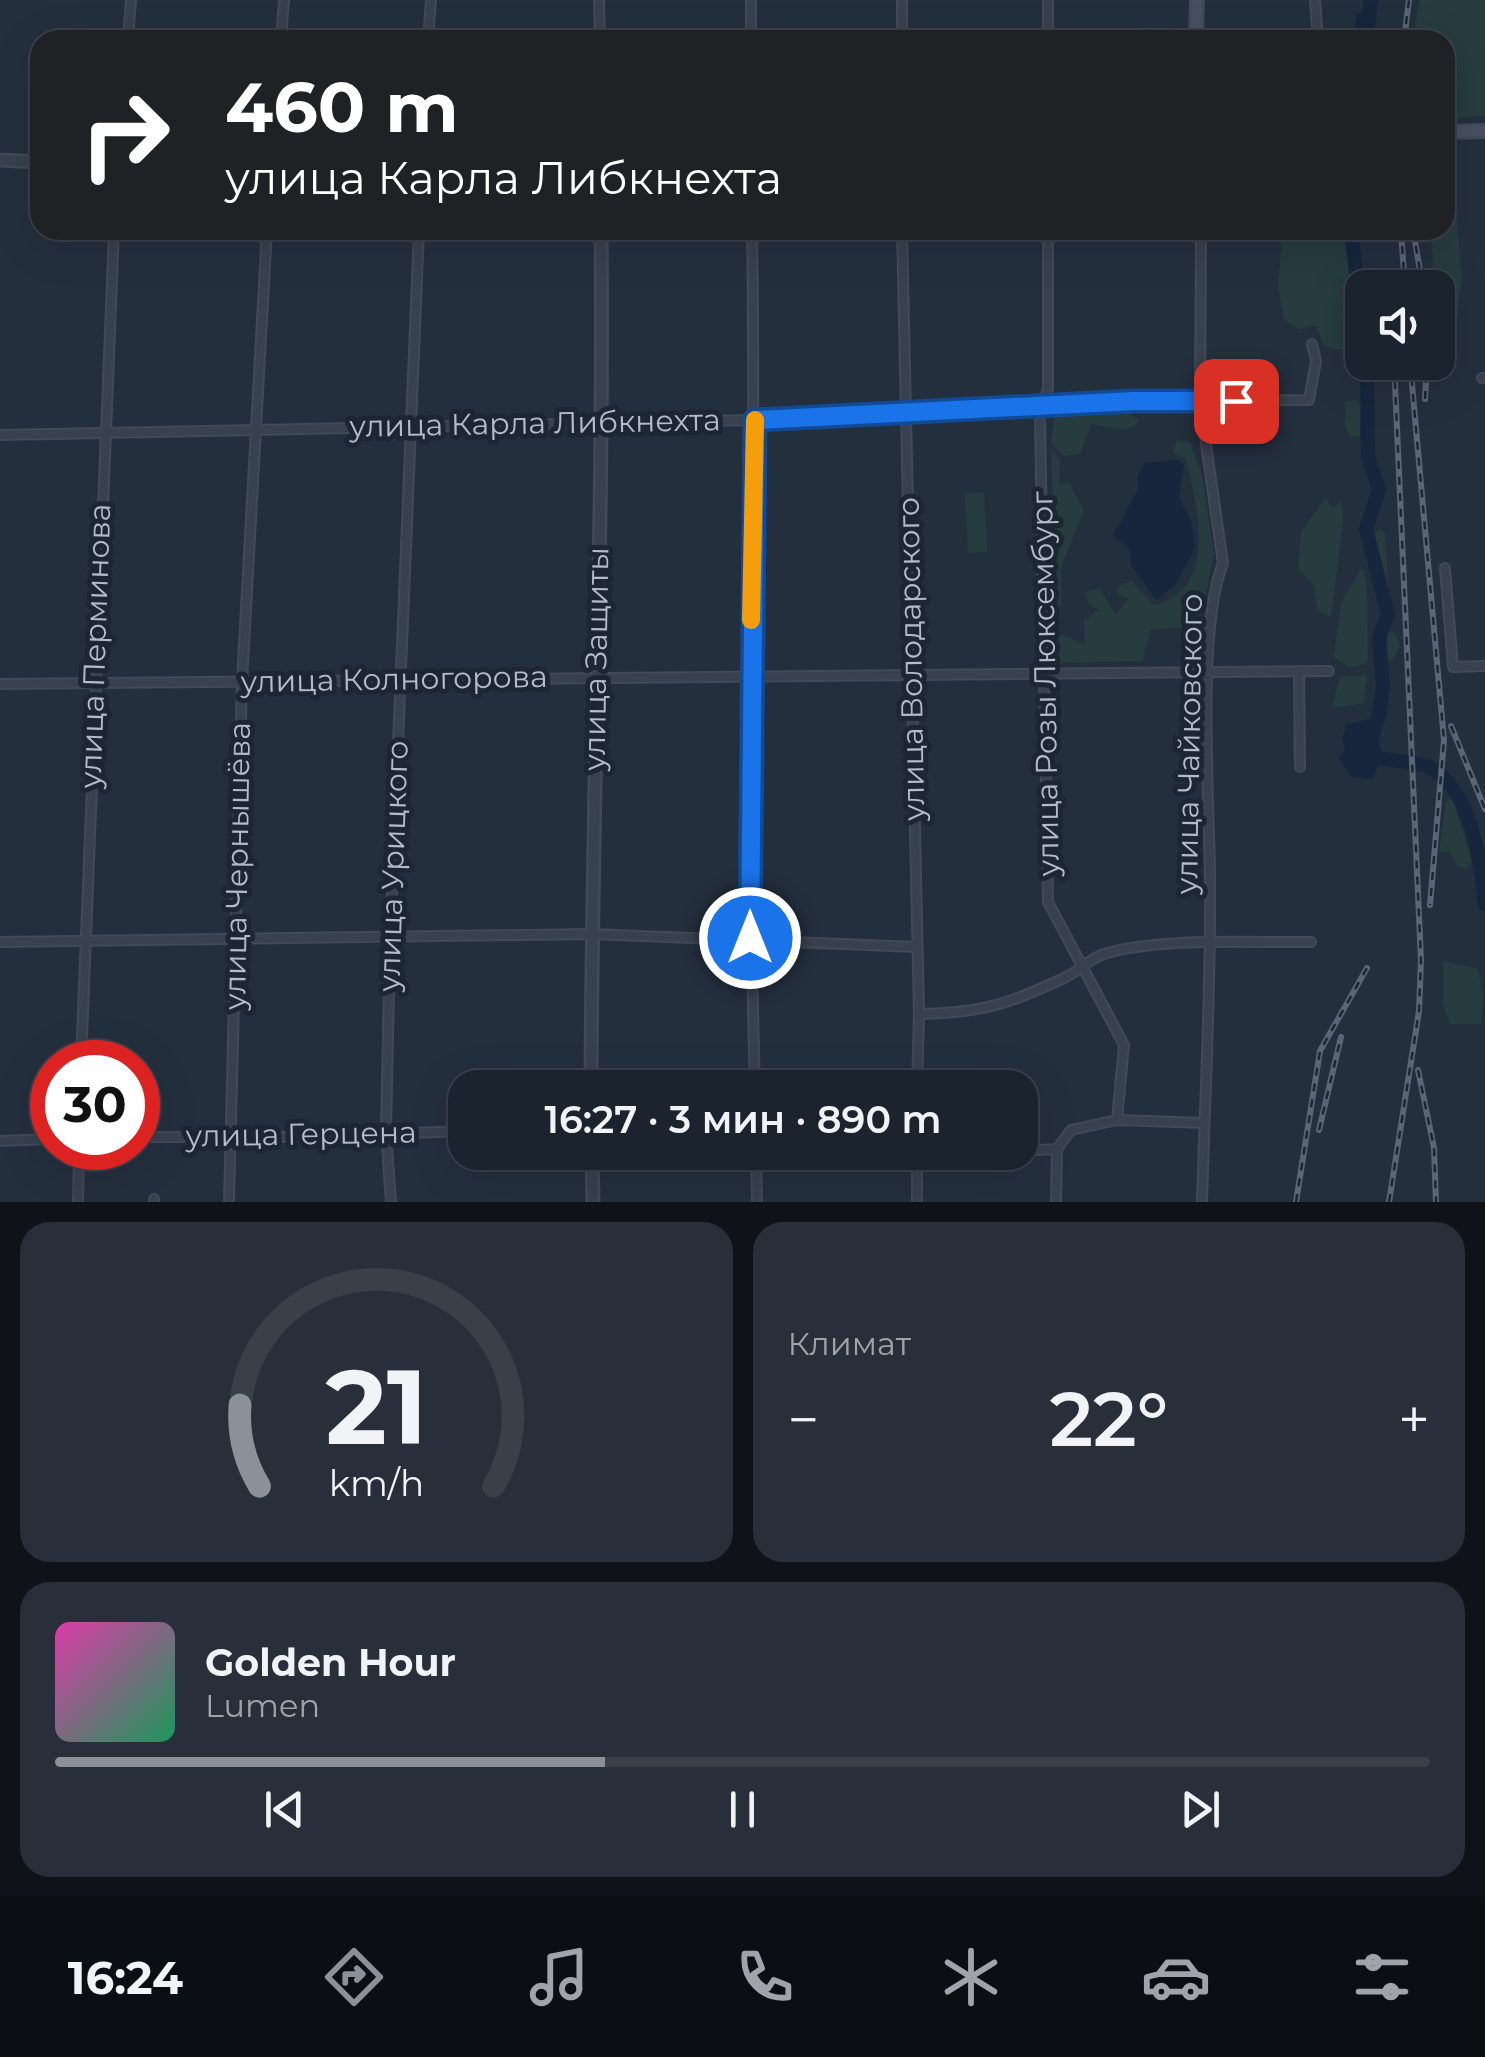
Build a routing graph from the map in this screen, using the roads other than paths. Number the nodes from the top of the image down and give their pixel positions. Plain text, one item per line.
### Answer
1 (131, 0) edge
2 (284, 0) edge
3 (430, 0) edge
4 (600, 0) edge
5 (751, 0) edge
6 (902, 0) edge
7 (1048, 0) edge
8 (1197, 0) edge
9 (1315, 0) edge
10 (129, 30) edge
11 (282, 30) edge
12 (428, 30) edge
13 (600, 30) edge
14 (751, 30) edge
15 (902, 30) edge
16 (1048, 30) edge
17 (1196, 30) edge
18 (1317, 30) edge
19 (1485, 130) edge
20 (1455, 132) edge
21 (0, 160) edge
22 (30, 162) edge
23 (113, 240) edge
24 (266, 240) edge
25 (419, 240) edge
26 (601, 240) edge
27 (752, 240) edge
28 (902, 240) edge
29 (1048, 240) edge
30 (1201, 240) edge
31 (1312, 344) dead end
32 (1200, 402) junction
33 (1043, 406) junction
34 (908, 414) junction
35 (755, 420) junction
36 (603, 422) junction
37 (412, 425) junction
38 (255, 429) junction
39 (103, 431) junction
40 (0, 434) edge
41 (1445, 568) dead end
42 (1485, 666) edge
43 (1209, 670) junction
44 (1299, 670) junction
45 (1329, 672) dead end
46 (1046, 673) junction
47 (594, 675) junction
48 (750, 675) junction
49 (910, 676) junction
50 (400, 680) junction
51 (242, 681) junction
52 (93, 683) junction
53 (0, 684) edge
54 (1300, 766) dead end
55 (592, 934) junction
56 (390, 938) junction
57 (750, 938) junction
58 (236, 940) junction
59 (0, 942) edge
60 (1311, 942) dead end
61 (84, 943) junction
62 (1211, 943) junction
63 (916, 947) junction
64 (1083, 963) junction
65 (919, 1014) junction
66 (82, 1040) edge
67 (592, 1070) edge
68 (754, 1070) edge
69 (917, 1070) edge
70 (1118, 1120) junction
71 (1204, 1124) junction
72 (448, 1131) edge
73 (386, 1132) junction
74 (230, 1134) junction
75 (160, 1136) edge
76 (30, 1140) edge
77 (0, 1141) edge
78 (1057, 1149) junction
79 (1038, 1150) edge
80 (79, 1170) edge
81 (592, 1170) edge
82 (756, 1170) edge
83 (917, 1170) edge
84 (78, 1202) edge
85 (229, 1202) edge
86 (391, 1202) edge
87 (592, 1202) edge
88 (757, 1202) edge
89 (917, 1202) edge
90 (1056, 1202) edge
91 (1202, 1202) edge

1 - 10 street
2 - 11 street
3 - 12 street
4 - 13 street
5 - 14 street
6 - 15 street
7 - 16 street
8 - 17 main road
9 - 18 street
19 - 20 main road
21 - 22 street
23 - 39 street, улица Перминова
24 - 38 street, улица Чернышёва
25 - 37 street, улица Урицкого
26 - 36 street, улица Защиты
27 - 35 street
28 - 34 street, улица Володарского
29 - 33 street, улица Розы Люксембург
30 - 32 street, улица Чайковского
31 - 32 street, улица Карла Либкнехта
32 - 33 street, улица Карла Либкнехта
32 - 43 street, улица Чайковского
33 - 34 street, улица Карла Либкнехта
33 - 46 street, улица Розы Люксембург
34 - 35 street, улица Карла Либкнехта
34 - 49 street, улица Володарского
35 - 36 street, улица Карла Либкнехта
35 - 48 street
36 - 37 street, улица Карла Либкнехта
36 - 47 street, улица Защиты
37 - 38 street, улица Карла Либкнехта
37 - 50 street, улица Урицкого
38 - 39 street, улица Карла Либкнехта
38 - 51 street, улица Чернышёва
39 - 40 street, улица Карла Либкнехта
39 - 52 street, улица Перминова
41 - 42 street
43 - 44 street, улица Колногорова
43 - 46 street, улица Колногорова
43 - 62 street, улица Чайковского
44 - 45 street, улица Колногорова
44 - 54 street
46 - 49 street, улица Колногорова
46 - 64 street, улица Розы Люксембург
47 - 48 street, улица Колногорова
47 - 50 street, улица Колногорова
47 - 55 street, улица Защиты
48 - 49 street, улица Колногорова
48 - 57 street
49 - 63 street, улица Володарского
50 - 51 street, улица Колногорова
50 - 56 street, улица Урицкого
51 - 52 street, улица Колногорова
51 - 58 street, улица Чернышёва
52 - 53 street, улица Колногорова
52 - 61 street, улица Перминова
55 - 56 street
55 - 57 street
55 - 67 street, улица Защиты
56 - 58 street
56 - 73 street, улица Урицкого
57 - 63 street
57 - 68 street
58 - 61 street
58 - 74 street, улица Чернышёва
59 - 61 street
60 - 62 street
61 - 66 street, улица Перминова
62 - 64 street
62 - 71 street, улица Чайковского
63 - 65 street, улица Володарского
64 - 65 street
64 - 70 street, улица Розы Люксембург
65 - 69 street, улица Володарского
70 - 71 street
70 - 78 street
71 - 91 street, улица Чайковского
72 - 73 street, улица Герцена
73 - 74 street, улица Герцена
73 - 86 street, улица Урицкого
74 - 75 street, улица Герцена
74 - 85 street, улица Чернышёва
76 - 77 street
78 - 79 street
78 - 90 street
80 - 84 street
81 - 87 street
82 - 88 street
83 - 89 street

